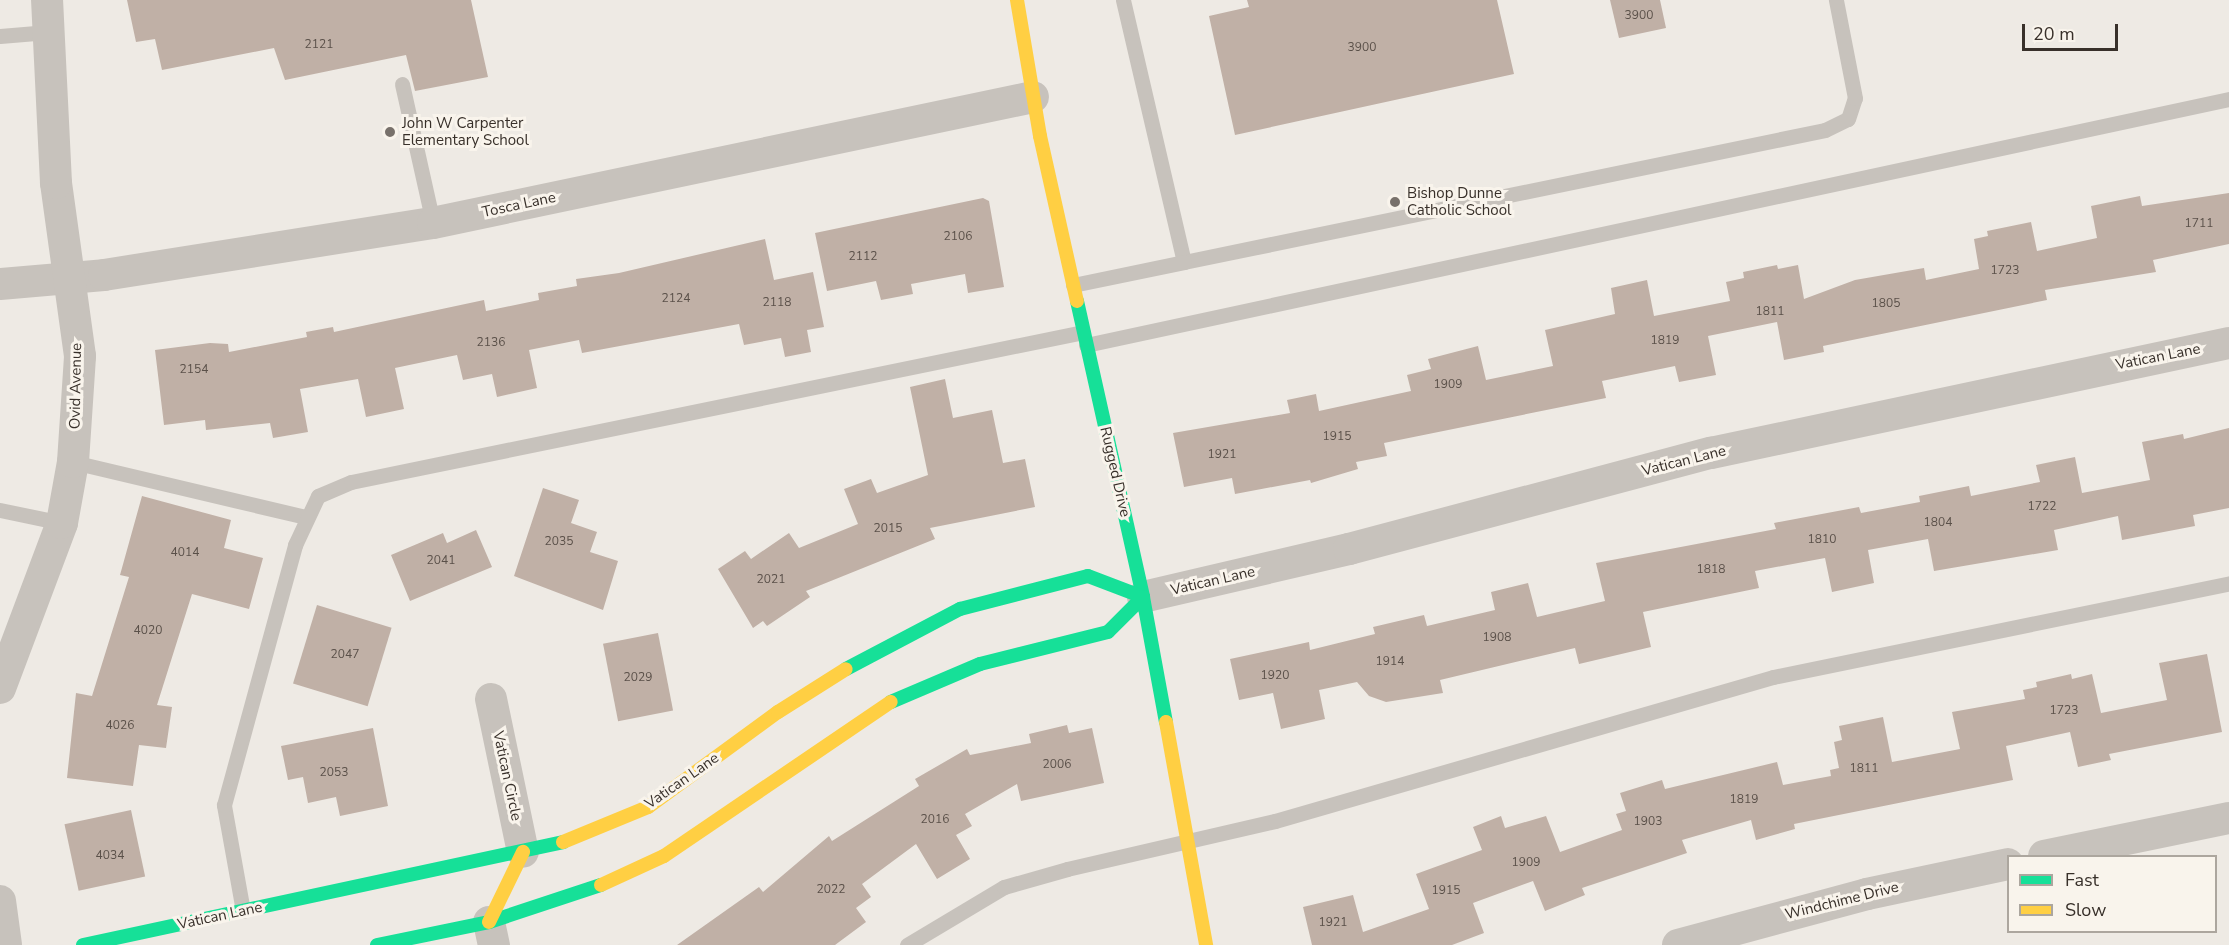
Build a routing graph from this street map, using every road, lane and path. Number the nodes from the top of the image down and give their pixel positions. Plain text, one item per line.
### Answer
1 (47, 0) edge
2 (1017, 0) edge
3 (1123, 0) edge
4 (1836, 0) edge
5 (48, 32) junction
6 (0, 36) edge
7 (402, 84) dead end
8 (1033, 97) junction
9 (2229, 99) edge
10 (433, 223) junction
11 (1184, 262) junction
12 (70, 278) junction
13 (0, 284) edge
14 (1073, 285) junction
15 (1085, 339) junction
16 (2229, 343) edge
17 (73, 462) junction
18 (0, 510) edge
19 (305, 517) junction
20 (62, 523) junction
21 (2229, 583) edge
22 (1143, 597) junction
23 (0, 688) edge
24 (491, 699) dead end
25 (2229, 818) edge
26 (1188, 842) junction
27 (523, 852) junction
28 (2049, 855) edge
29 (2007, 864) edge
30 (0, 901) edge
31 (243, 911) junction
32 (491, 934) edge
33 (6, 945) edge
34 (83, 945) edge
35 (377, 945) edge
36 (907, 945) edge
37 (1206, 945) edge
38 (1678, 945) edge

1 - 5 street, Ovid Avenue
2 - 8 street, Rugged Drive
3 - 11 lane
4 - 11 lane
5 - 6 lane
5 - 12 street, Ovid Avenue
7 - 10 lane
8 - 10 street, Tosca Lane
8 - 14 street, Rugged Drive
9 - 15 lane
10 - 12 street, Tosca Lane
11 - 14 lane
12 - 13 street, Tosca Lane
12 - 17 street, Ovid Avenue
14 - 15 street, Rugged Drive
15 - 19 lane
15 - 22 street, Rugged Drive
16 - 22 street, Vatican Lane
17 - 19 lane
17 - 20 street, Ovid Avenue
18 - 20 lane
19 - 31 lane
20 - 23 street, Ovid Avenue
21 - 26 lane
22 - 26 street, Rugged Drive
22 - 27 street, Vatican Lane
22 - 32 street
24 - 27 street, Vatican Circle
25 - 28 street
26 - 36 lane
26 - 37 street, Rugged Drive
27 - 31 street, Vatican Lane
27 - 32 street
29 - 38 street, Windchime Drive
30 - 33 street
31 - 34 street, Vatican Lane
32 - 35 street

